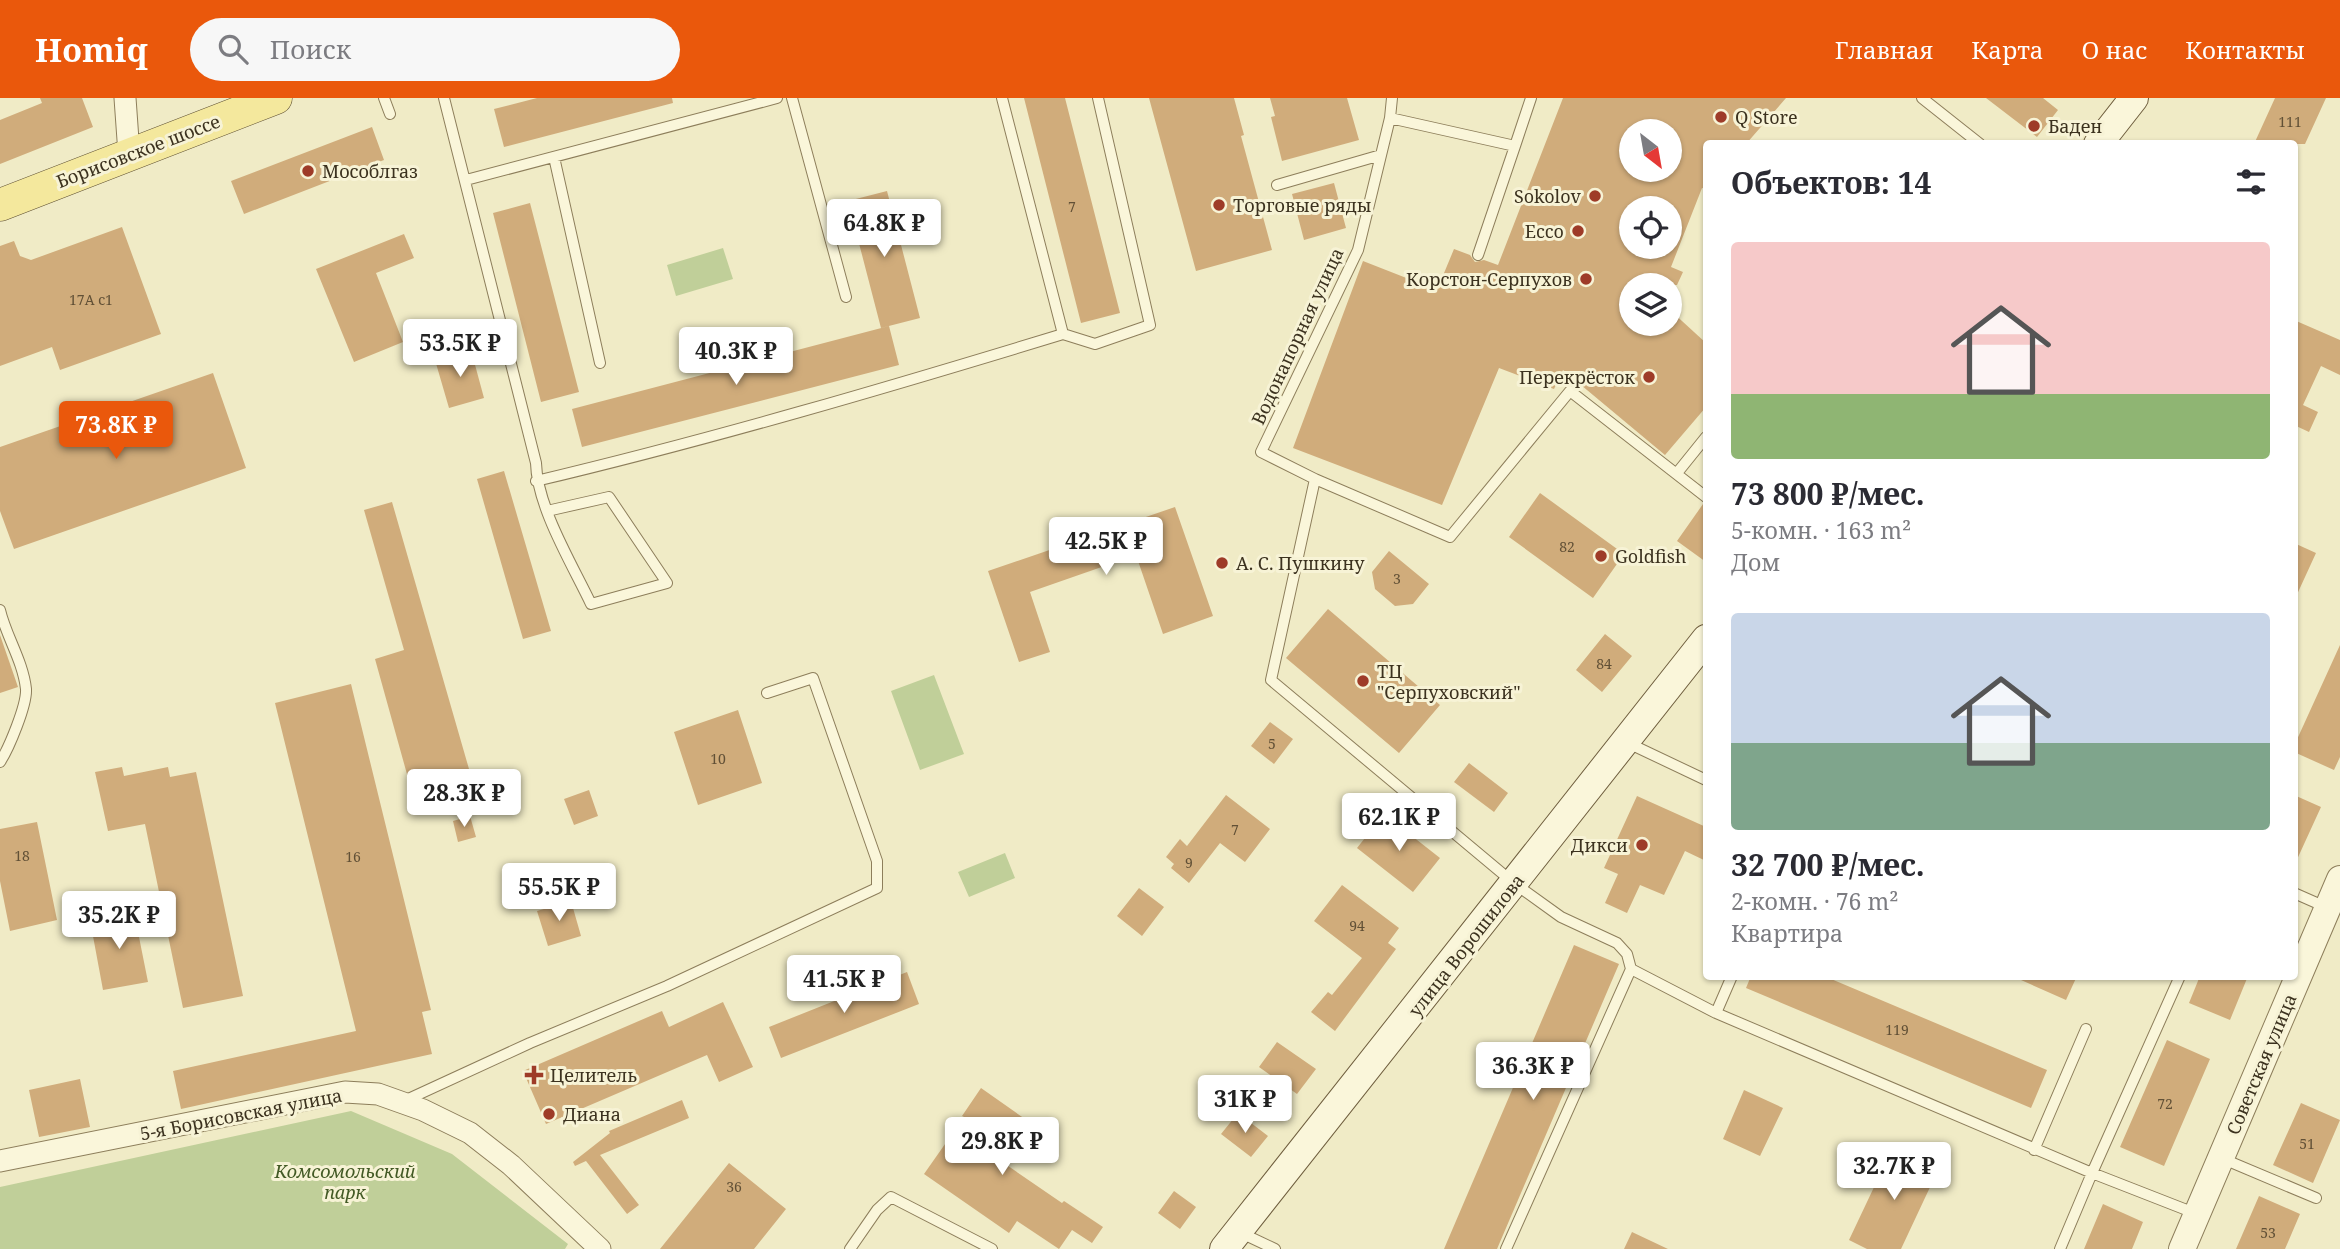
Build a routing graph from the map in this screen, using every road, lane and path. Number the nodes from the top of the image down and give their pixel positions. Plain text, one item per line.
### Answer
1 (125, 98) edge
2 (276, 98) edge
3 (384, 98) edge
4 (444, 98) edge
5 (777, 98) edge
6 (792, 98) edge
7 (1002, 98) edge
8 (1098, 98) edge
9 (1392, 98) edge
10 (1531, 98) edge
11 (1922, 98) edge
12 (2134, 98) edge
13 (390, 114) dead end
14 (1390, 118) junction
15 (1975, 140) edge
16 (2101, 140) edge
17 (1515, 146) junction
18 (129, 154) junction
19 (1381, 155) junction
20 (554, 157) junction
21 (466, 180) junction
22 (1277, 185) dead end
23 (0, 205) edge
24 (1478, 255) dead end
25 (846, 297) dead end
26 (1063, 334) junction
27 (600, 363) dead end
28 (1703, 442) edge
29 (1677, 473) junction
30 (1315, 479) junction
31 (536, 481) junction
32 (1703, 494) edge
33 (547, 511) junction
34 (0, 610) edge
35 (1, 622) edge
36 (1703, 643) edge
37 (766, 693) dead end
38 (1625, 742) junction
39 (0, 762) edge
40 (1703, 779) edge
41 (2340, 879) edge
42 (1515, 884) junction
43 (2298, 895) edge
44 (2334, 910) edge
45 (1630, 969) junction
46 (1730, 980) edge
47 (2178, 980) edge
48 (1716, 1013) junction
49 (2086, 1029) dead end
50 (402, 1102) junction
51 (2034, 1150) junction
52 (2221, 1158) junction
53 (0, 1161) edge
54 (2092, 1173) junction
55 (2316, 1198) dead end
56 (2197, 1214) junction
57 (1231, 1240) edge
58 (600, 1249) edge
59 (850, 1249) edge
60 (992, 1249) edge
61 (1275, 1249) edge
62 (1507, 1249) edge
63 (2060, 1249) edge
64 (2182, 1249) edge

1 - 18 street
2 - 18 main road, Борисовское шоссе
3 - 13 lane
4 - 21 lane
5 - 20 lane
6 - 25 lane
7 - 26 lane
8 - 26 lane
9 - 14 lane, Водонапорная улица
10 - 17 lane
11 - 15 lane
12 - 16 main road
14 - 17 lane
14 - 19 lane, Водонапорная улица
17 - 24 lane
18 - 23 main road, Борисовское шоссе
19 - 22 lane
19 - 30 lane, Водонапорная улица
20 - 21 lane
20 - 27 lane
21 - 31 lane
26 - 31 lane
28 - 29 lane
29 - 30 lane
29 - 32 lane
30 - 42 lane
31 - 33 lane
33 - 33 lane
34 - 35 lane
35 - 39 lane
36 - 38 main road, улица Ворошилова
37 - 50 lane
38 - 40 lane
38 - 42 main road, улица Ворошилова
41 - 44 street, Советская улица
42 - 45 lane
42 - 57 main road, улица Ворошилова
43 - 44 lane
44 - 52 street, Советская улица
45 - 48 lane
45 - 62 lane
46 - 48 lane
47 - 54 lane
48 - 51 lane
49 - 51 lane
50 - 53 street, 5-я Борисовская улица
50 - 58 street, 5-я Борисовская улица
51 - 54 lane
52 - 55 lane
52 - 56 street, Советская улица
54 - 56 lane
54 - 63 lane
56 - 64 street, Советская улица
57 - 61 lane
59 - 60 lane

